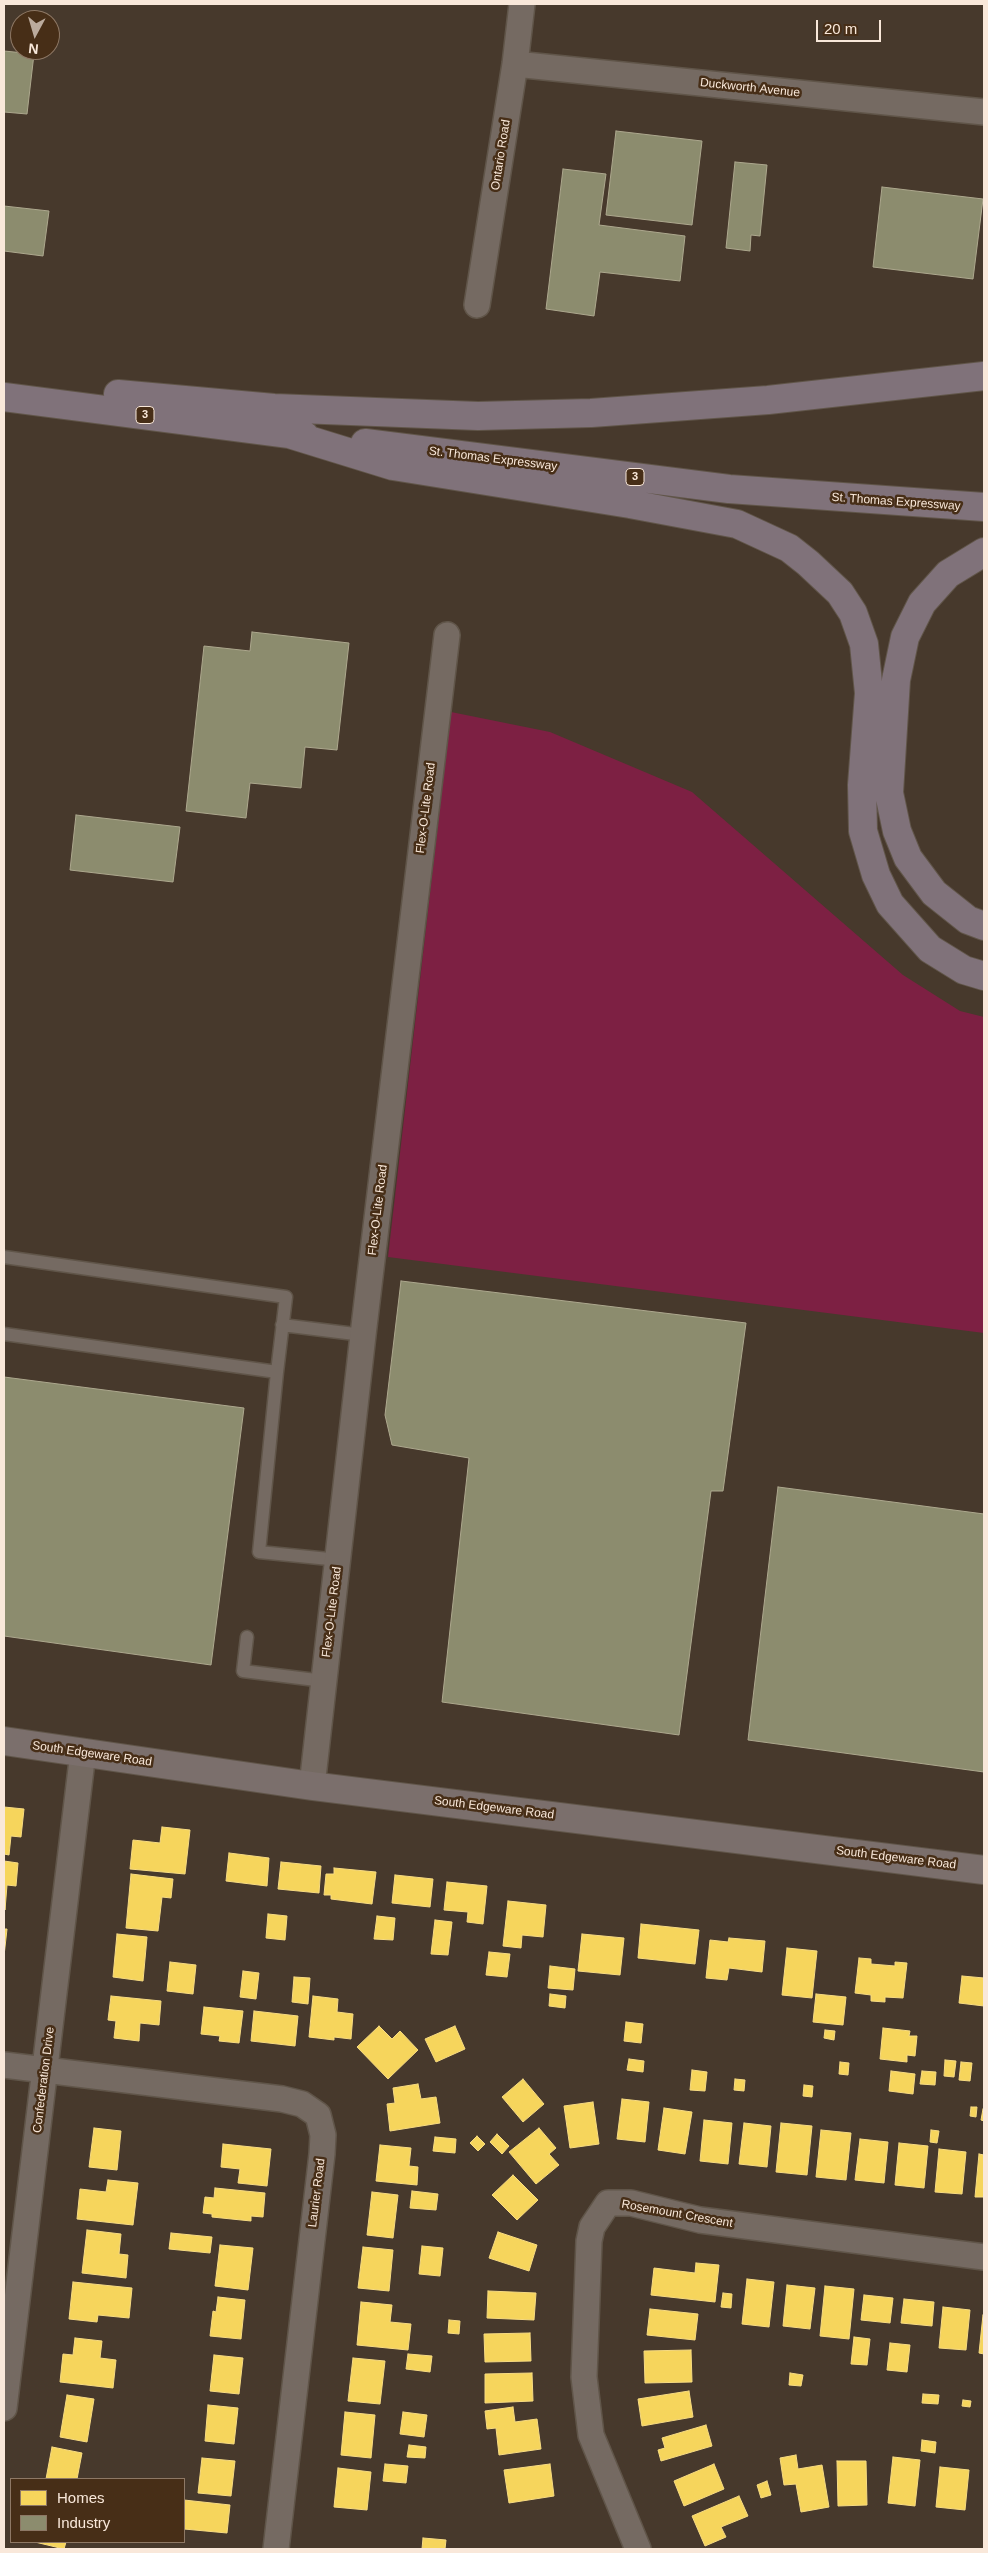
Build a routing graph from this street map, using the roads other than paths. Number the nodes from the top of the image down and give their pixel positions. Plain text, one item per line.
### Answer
1 (522, 4) edge
2 (515, 64) junction
3 (984, 112) edge
4 (477, 305) dead end
5 (984, 376) edge
6 (4, 384) edge
7 (4, 397) edge
8 (286, 433) junction
9 (984, 507) edge
10 (984, 552) edge
11 (447, 635) dead end
12 (984, 926) edge
13 (984, 976) edge
14 (4, 1257) edge
15 (282, 1325) junction
16 (4, 1334) edge
17 (363, 1335) junction
18 (277, 1372) junction
19 (338, 1560) junction
20 (247, 1636) dead end
21 (324, 1681) junction
22 (4, 1741) edge
23 (83, 1752) junction
24 (312, 1786) junction
25 (984, 1870) edge
26 (4, 2066) edge
27 (45, 2070) junction
28 (984, 2257) edge
29 (4, 2408) edge
30 (276, 2549) edge
31 (638, 2549) edge

1 - 2 street, Ontario Road
2 - 3 street, Duckworth Avenue
2 - 4 street, Ontario Road
5 - 6 highway
7 - 8 highway, St. Thomas Expressway / 3
8 - 9 highway, St. Thomas Expressway / 3
8 - 13 highway
10 - 12 highway
11 - 17 street, Flex-O-Lite Road
14 - 15 lane
15 - 17 lane
15 - 18 lane
16 - 18 lane
17 - 19 street, Flex-O-Lite Road
18 - 19 lane
19 - 21 street, Flex-O-Lite Road
20 - 21 lane
21 - 24 street, Flex-O-Lite Road
22 - 23 main road, South Edgeware Road
23 - 24 main road, South Edgeware Road
23 - 27 street, Confederation Drive
24 - 25 main road, South Edgeware Road
26 - 27 street
27 - 29 street, Confederation Drive
27 - 30 street, Laurier Road
28 - 31 street, Rosemount Crescent

